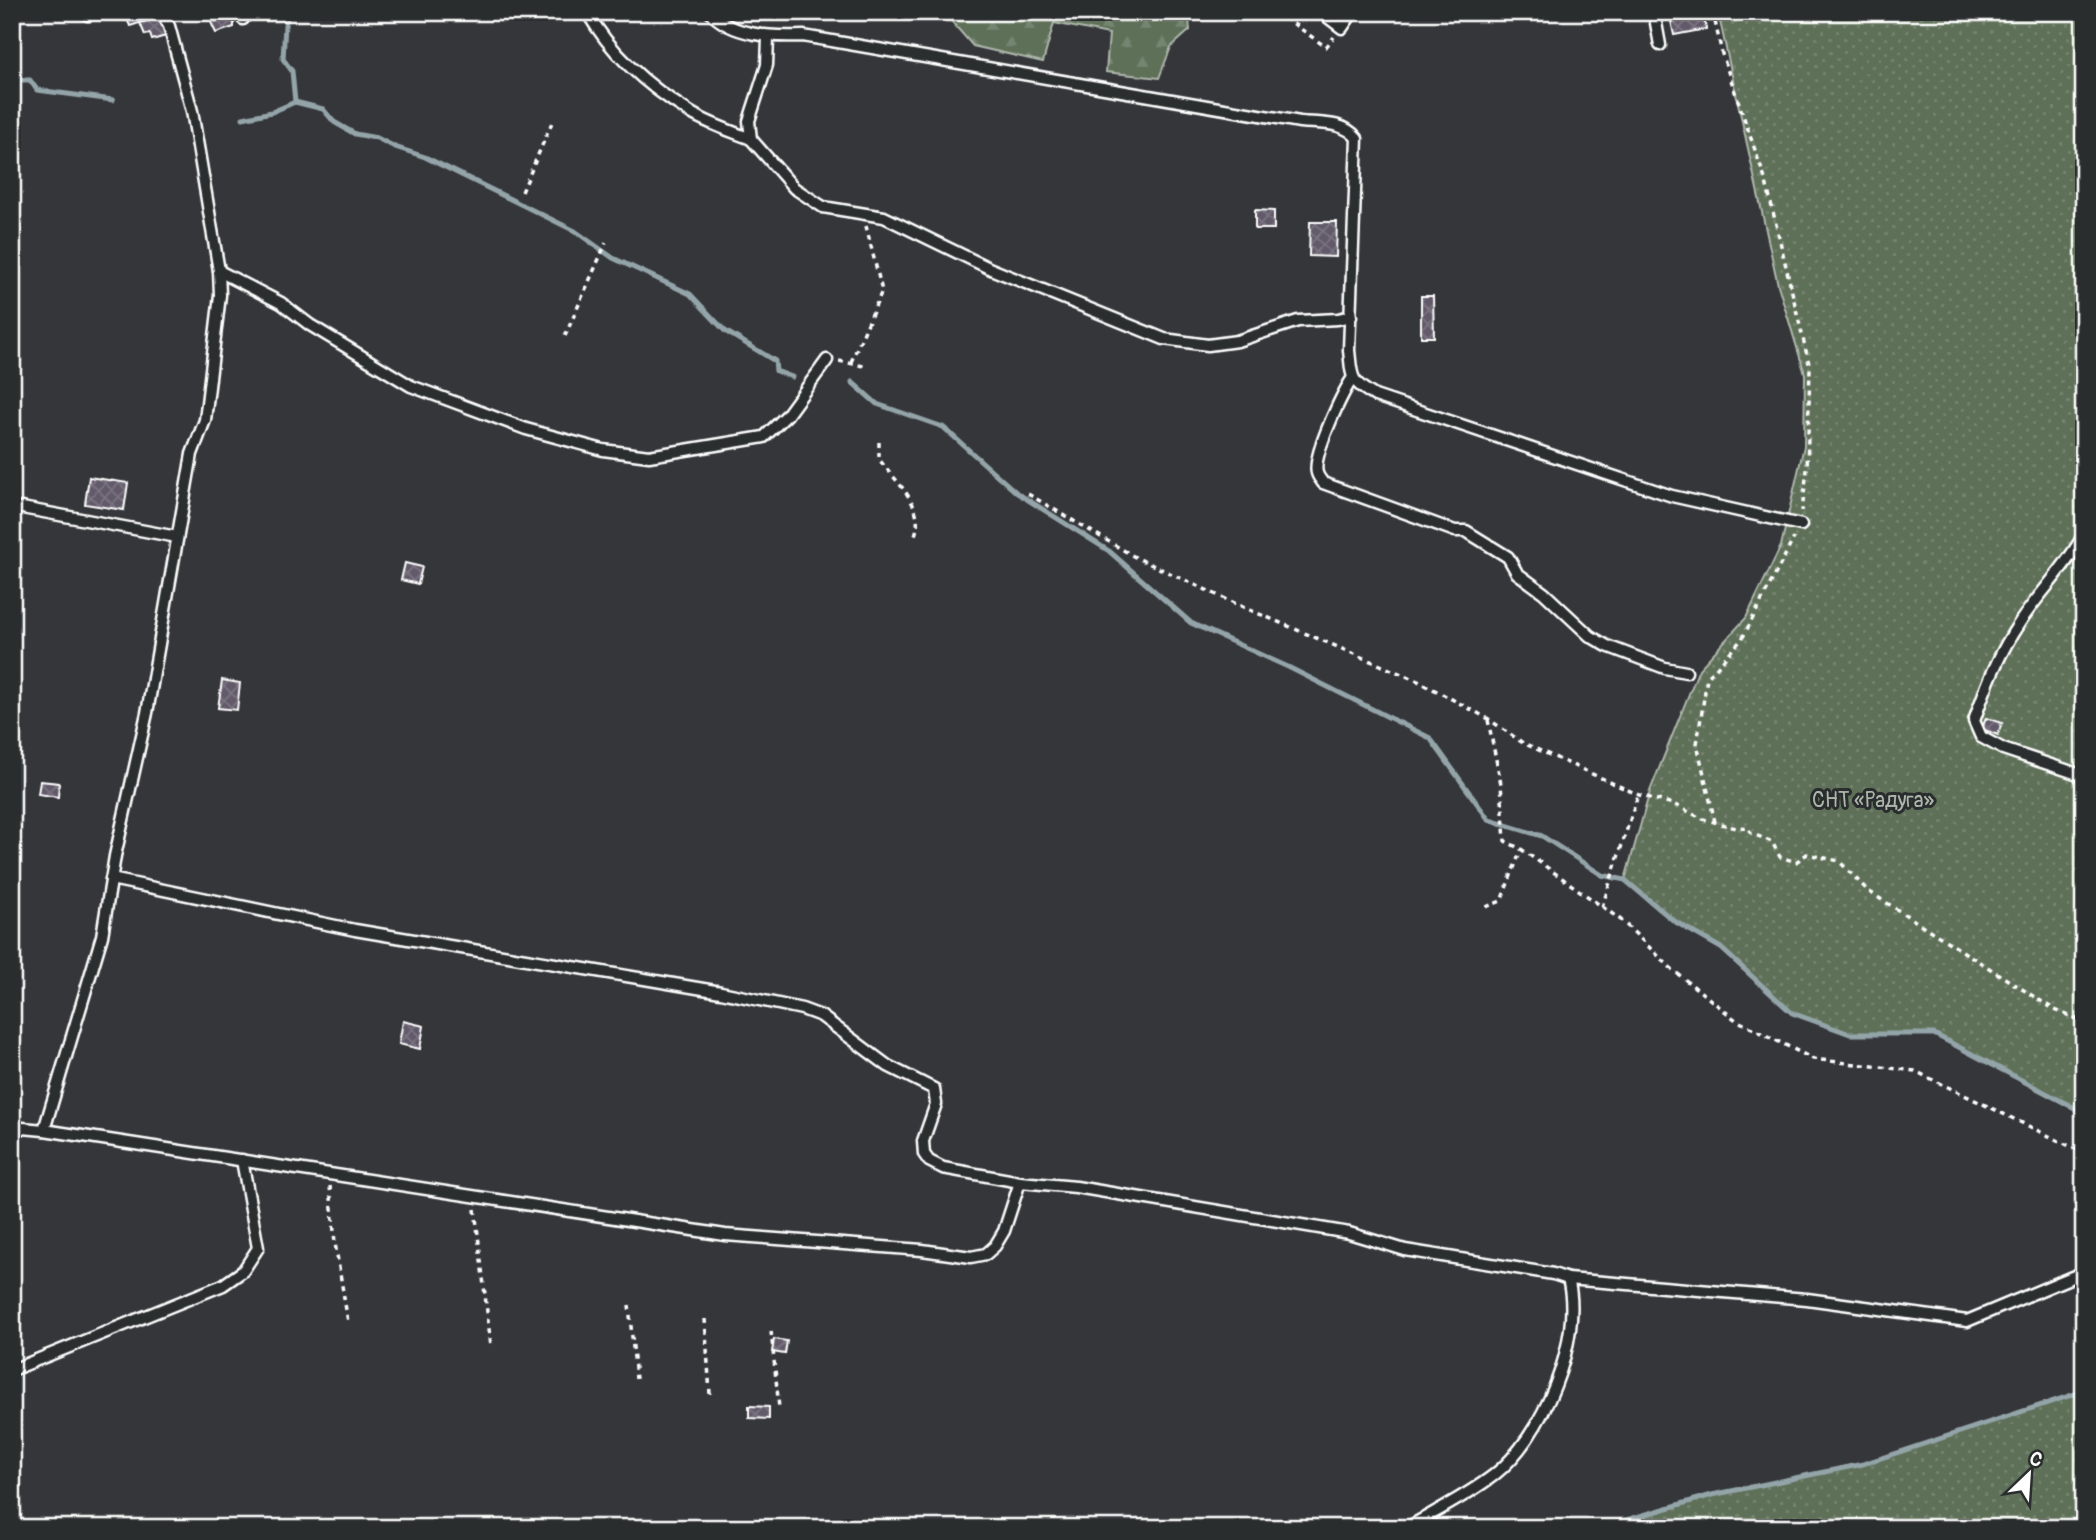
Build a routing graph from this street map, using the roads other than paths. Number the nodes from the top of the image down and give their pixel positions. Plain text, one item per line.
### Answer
1 (162, 12) edge
2 (587, 12) edge
3 (710, 12) edge
4 (1321, 12) edge
5 (1353, 12) edge
6 (1654, 12) edge
7 (768, 38) junction
8 (1660, 45) dead end
9 (751, 139) junction
10 (219, 271) junction
11 (1351, 316) junction
12 (827, 360) dead end
13 (1352, 379) junction
14 (22, 508) dead end
15 (1801, 525) road end
16 (2084, 534) edge
17 (177, 537) junction
18 (1686, 672) dead end
19 (2084, 776) edge
20 (111, 879) junction
21 (12, 1127) edge
22 (44, 1130) junction
23 (242, 1160) junction
24 (1020, 1182) junction
25 (2084, 1272) edge
26 (1568, 1279) junction
27 (12, 1370) edge
28 (1407, 1528) edge

1 - 10 lane
2 - 9 lane
3 - 7 lane
4 - 5 lane
6 - 8 lane
7 - 9 lane
7 - 11 lane
9 - 11 lane
10 - 12 lane
10 - 17 lane
11 - 13 lane
13 - 15 lane
13 - 18 lane
14 - 17 lane
16 - 19 lane
17 - 20 lane
20 - 22 lane
20 - 24 lane
21 - 22 lane
22 - 23 lane
23 - 24 lane
23 - 27 lane
24 - 26 lane
25 - 26 lane
26 - 28 lane

